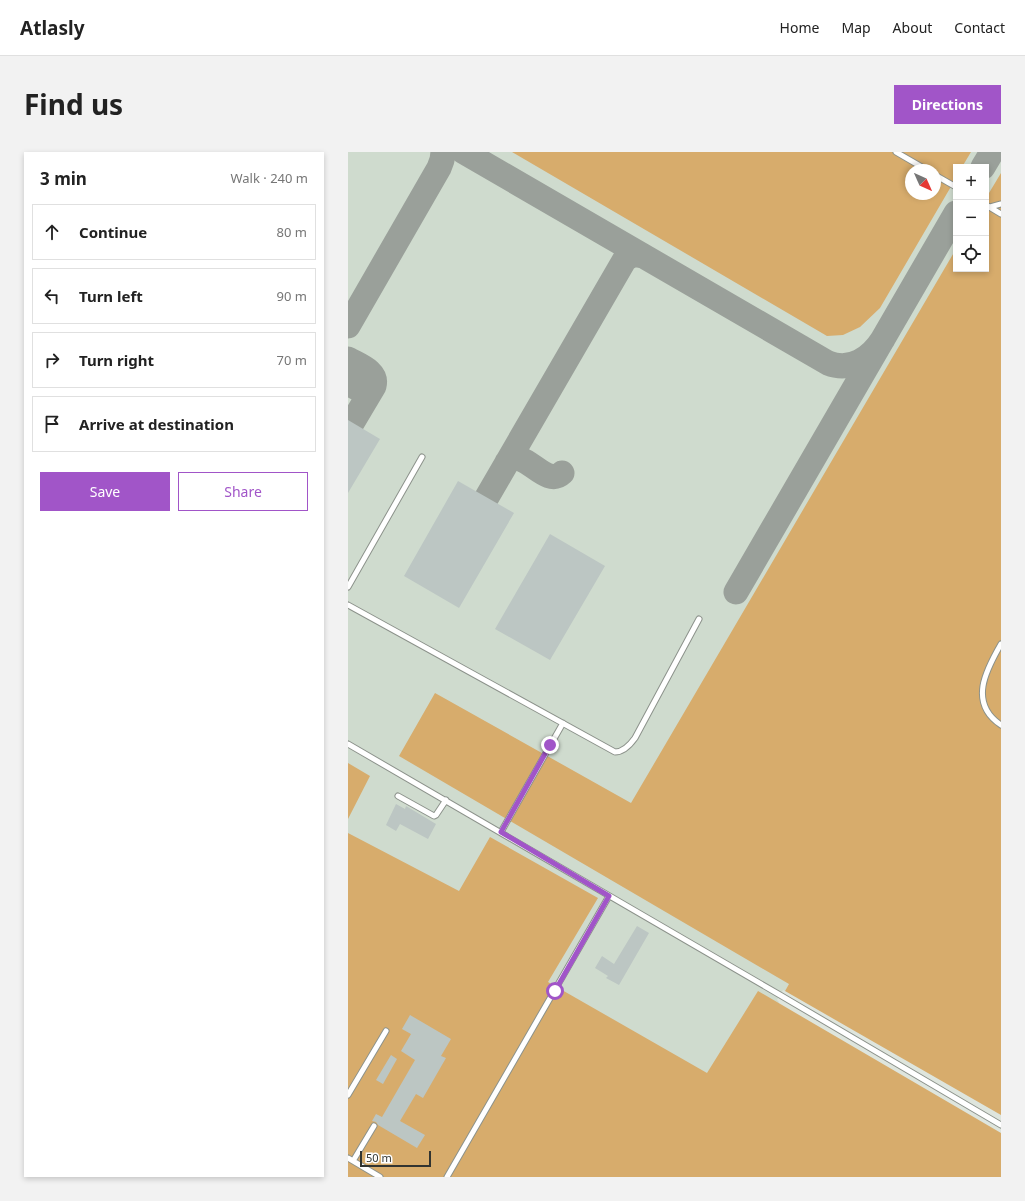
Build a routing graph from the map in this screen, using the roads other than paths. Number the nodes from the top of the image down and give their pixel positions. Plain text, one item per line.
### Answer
1 (896, 152) edge
2 (917, 164) edge
3 (941, 178) edge
4 (953, 185) edge
5 (1001, 204) edge
6 (989, 206) edge
7 (989, 207) edge
8 (1001, 214) edge
9 (422, 457) dead end
10 (348, 587) edge
11 (348, 605) edge
12 (699, 619) dead end
13 (1001, 644) edge
14 (563, 723) junction
15 (1001, 725) edge
16 (348, 744) edge
17 (398, 796) dead end
18 (446, 800) junction
19 (501, 832) junction
20 (609, 896) junction
21 (386, 1031) dead end
22 (348, 1095) edge
23 (1001, 1125) edge
24 (374, 1126) dead end
25 (350, 1160) edge
26 (380, 1177) edge
27 (447, 1177) edge

1 - 2 lane
3 - 4 lane
5 - 6 lane
7 - 8 lane
9 - 10 lane
11 - 14 lane
12 - 14 lane
13 - 15 lane
14 - 19 lane
16 - 18 lane
17 - 18 lane
18 - 19 lane
19 - 20 lane
20 - 23 lane
20 - 27 lane
21 - 22 lane
24 - 25 lane
25 - 26 lane

